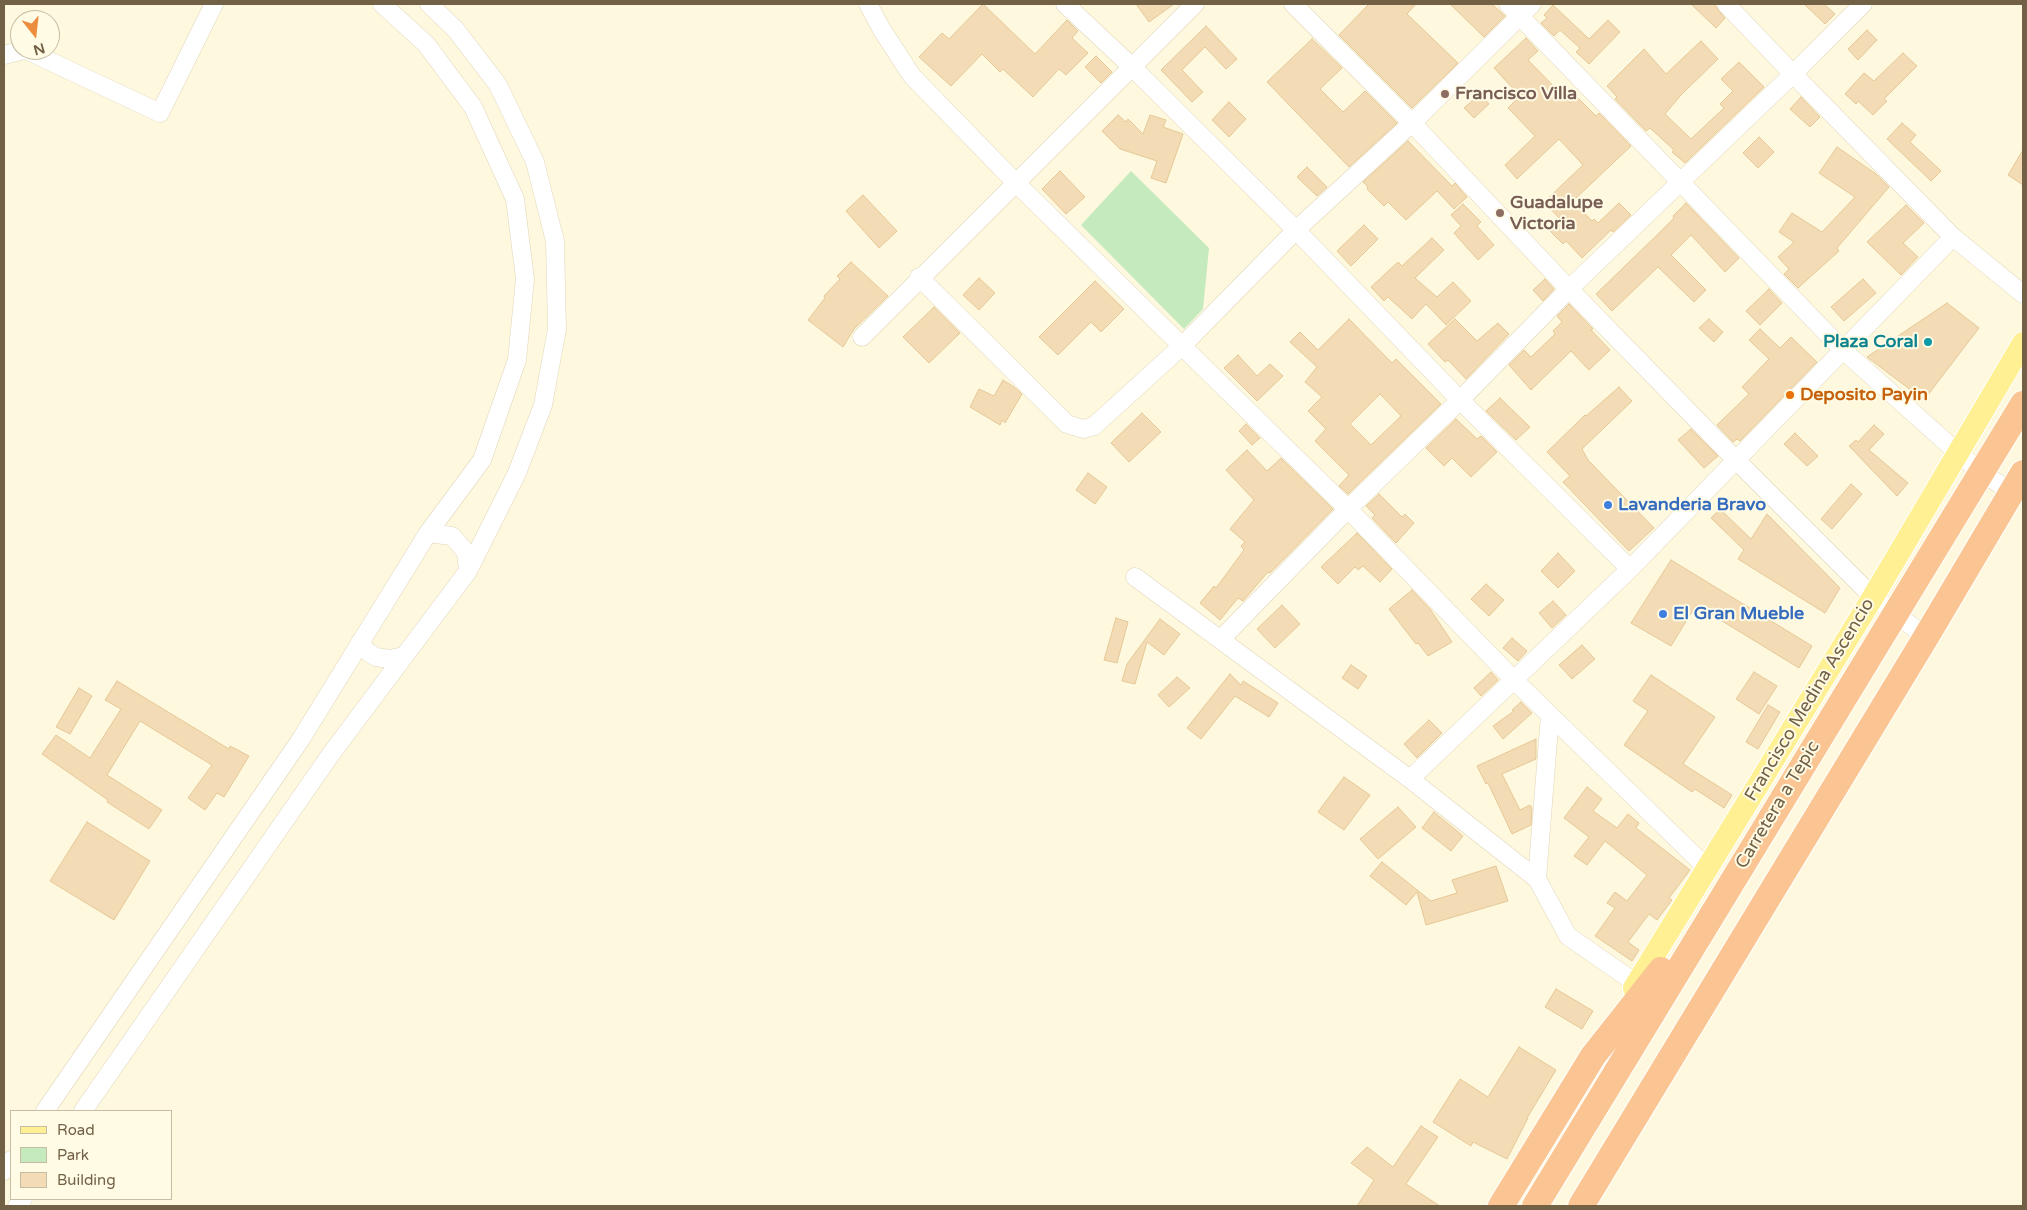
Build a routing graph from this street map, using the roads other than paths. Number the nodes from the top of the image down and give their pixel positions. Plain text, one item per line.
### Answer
1 (214, 4) edge
2 (382, 4) edge
3 (429, 4) edge
4 (868, 4) edge
5 (1065, 4) edge
6 (1195, 4) edge
7 (1293, 4) edge
8 (1726, 4) edge
9 (1863, 4) edge
10 (1520, 8) edge
11 (46, 60) edge
12 (1131, 66) junction
13 (1793, 74) junction
14 (1412, 123) junction
15 (1681, 181) junction
16 (1016, 183) junction
17 (1296, 230) junction
18 (1953, 237) junction
19 (919, 277) junction
20 (1569, 289) junction
21 (2023, 294) edge
22 (862, 337) dead end
23 (2023, 342) edge
24 (1182, 346) junction
25 (1842, 350) junction
26 (1460, 400) junction
27 (2023, 404) edge
28 (1958, 453) junction
29 (1735, 459) junction
30 (1982, 473) junction
31 (2017, 482) edge
32 (1348, 509) junction
33 (428, 533) junction
34 (1630, 569) junction
35 (468, 571) junction
36 (1135, 576) dead end
37 (1873, 597) junction
38 (1896, 613) junction
39 (1926, 637) junction
40 (1220, 639) junction
41 (360, 642) junction
42 (404, 656) junction
43 (1514, 680) junction
44 (1550, 715) junction
45 (1410, 779) junction
46 (1708, 869) junction
47 (1538, 879) junction
48 (1733, 880) junction
49 (1637, 984) junction
50 (1593, 1056) junction
51 (46, 1110) edge
52 (84, 1110) edge
53 (1501, 1206) edge
54 (1534, 1206) edge
55 (1581, 1206) edge

1 - 11 street
2 - 33 street
3 - 35 street
4 - 16 street
5 - 12 street
6 - 12 street
7 - 14 street
8 - 13 street
9 - 13 street
10 - 14 street
10 - 15 street
12 - 16 street
12 - 17 street
13 - 15 street
13 - 18 street
14 - 17 street
14 - 20 street
15 - 20 street
15 - 25 street
16 - 19 street
16 - 24 street
17 - 24 street
17 - 26 street
18 - 21 street
18 - 25 street
19 - 22 street
19 - 24 street
20 - 26 street
20 - 29 street
23 - 28 main road, Francisco Medina Ascencio
24 - 32 street
25 - 28 street
25 - 29 street
26 - 32 street
26 - 34 street
27 - 30 highway, Carretera a Tepic
28 - 30 street
28 - 37 main road, Francisco Medina Ascencio
29 - 34 street
29 - 37 street
30 - 31 street
30 - 38 highway, Carretera a Tepic
31 - 39 highway
32 - 40 street
32 - 43 street
33 - 35 street
33 - 41 street
34 - 43 street
35 - 42 street
36 - 40 street
37 - 38 street
37 - 46 main road, Francisco Medina Ascencio
38 - 39 street
38 - 48 highway, Carretera a Tepic
39 - 55 highway
40 - 45 street
41 - 42 street
41 - 51 street
42 - 52 street
43 - 44 street
43 - 45 street
44 - 46 street
44 - 47 street
45 - 47 street
46 - 49 main road, Francisco Medina Ascencio
47 - 49 street
48 - 50 highway, Francisco Medina Ascencio
48 - 54 highway, Carretera a Tepic
49 - 50 main road, Francisco Medina Ascencio
50 - 53 highway, Francisco Medina Ascencio

